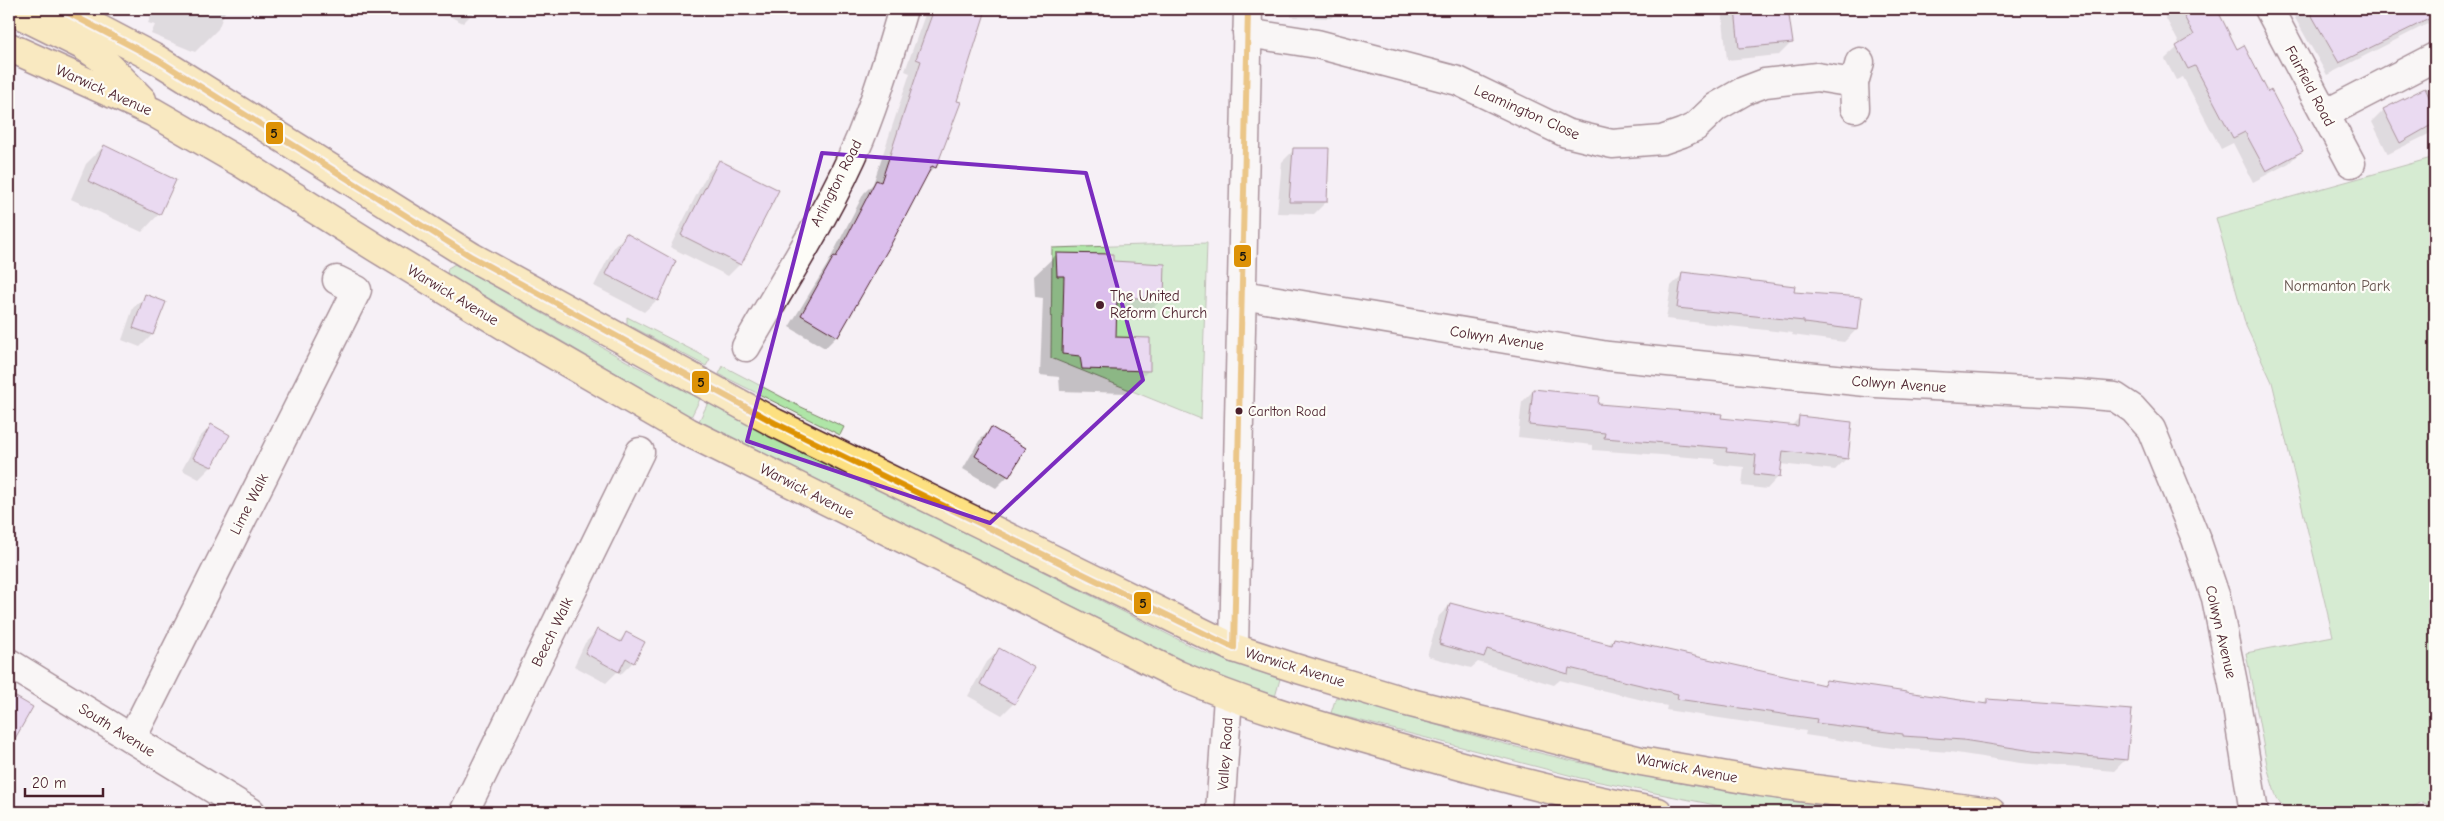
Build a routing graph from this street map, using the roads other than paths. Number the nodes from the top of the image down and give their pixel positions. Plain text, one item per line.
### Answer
1 (10, 9) edge
2 (61, 9) edge
3 (903, 9) edge
4 (2269, 9) edge
5 (1248, 21) edge
6 (9, 47) edge
7 (2435, 57) edge
8 (1856, 84) dead end
9 (153, 112) junction
10 (2325, 114) junction
11 (2351, 163) dead end
12 (337, 280) dead end
13 (1242, 295) junction
14 (746, 347) dead end
15 (640, 452) dead end
16 (1234, 648) junction
17 (9, 663) edge
18 (1228, 697) junction
19 (132, 738) junction
20 (251, 812) edge
21 (464, 812) edge
22 (1220, 812) edge
23 (1658, 812) edge
24 (1991, 812) edge
25 (2254, 812) edge

1 - 9 highway
2 - 16 highway, Warwick Avenue
3 - 14 street, Arlington Road
4 - 10 street, Fairfield Road
5 - 8 street, Leamington Close
5 - 13 street
6 - 9 highway, Warwick Avenue
7 - 10 street
9 - 18 highway, Warwick Avenue
10 - 11 street, Fairfield Road
12 - 19 street, Lime Walk
13 - 16 street
13 - 25 street, Colwyn Avenue
15 - 21 street, Beech Walk
16 - 24 highway, Warwick Avenue
17 - 19 street, South Avenue
18 - 22 street, Valley Road
18 - 23 highway, Warwick Avenue
19 - 20 street, South Avenue

